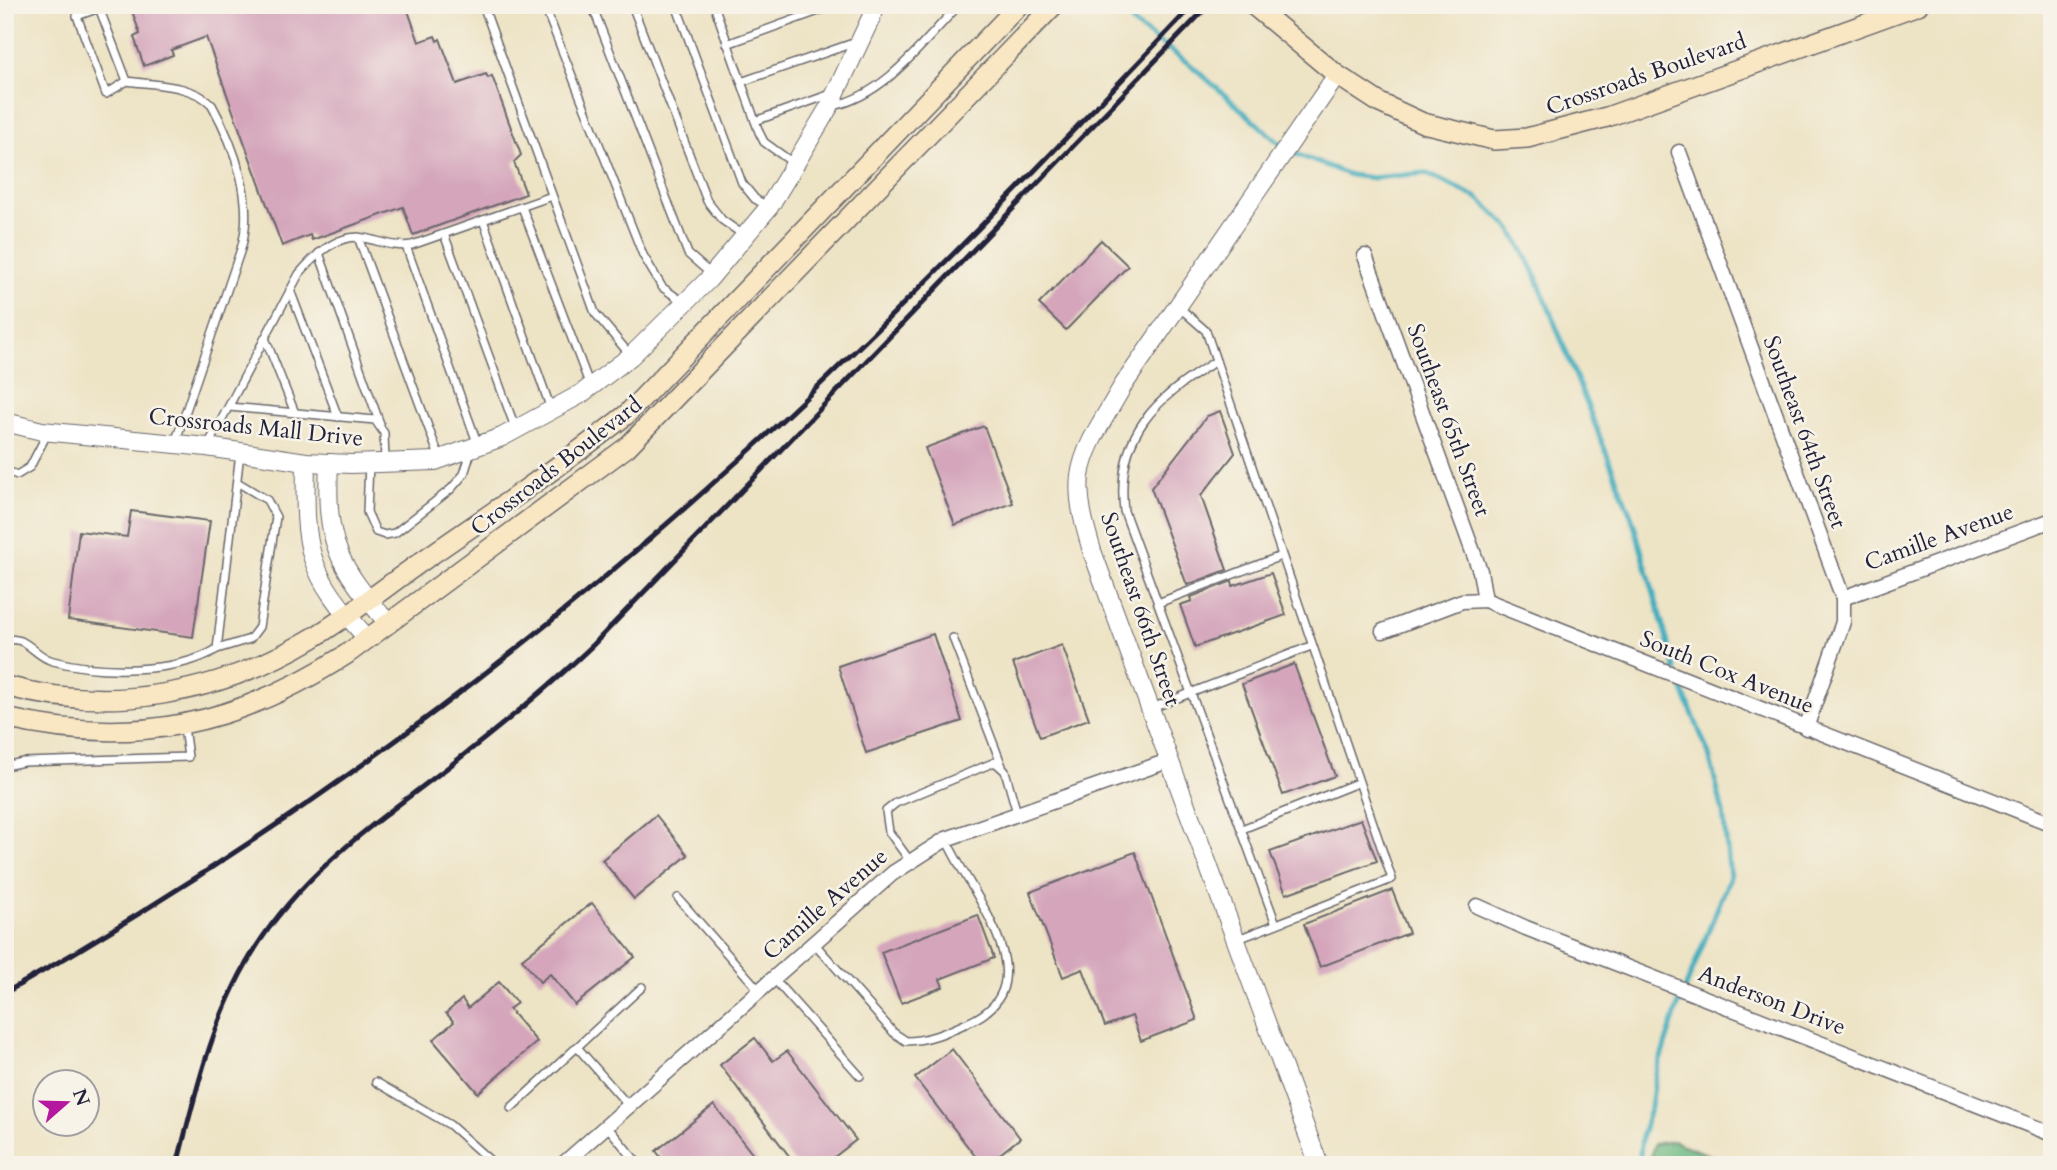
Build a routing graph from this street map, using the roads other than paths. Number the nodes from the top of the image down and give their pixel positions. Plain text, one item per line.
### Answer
1 (483, 5) edge
2 (544, 5) edge
3 (592, 5) edge
4 (632, 5) edge
5 (676, 5) edge
6 (714, 5) edge
7 (835, 5) edge
8 (877, 5) edge
9 (958, 5) edge
10 (1019, 5) edge
11 (1054, 5) edge
12 (1253, 5) edge
13 (1918, 5) edge
14 (99, 7) edge
15 (861, 40) junction
16 (727, 44) junction
17 (1337, 75) junction
18 (127, 81) junction
19 (741, 82) junction
20 (832, 100) junction
21 (755, 121) junction
22 (1679, 152) dead end
23 (795, 164) junction
24 (552, 196) junction
25 (522, 207) junction
26 (769, 207) junction
27 (482, 220) junction
28 (444, 234) junction
29 (745, 236) junction
30 (358, 237) junction
31 (406, 246) junction
32 (319, 253) junction
33 (1365, 256) dead end
34 (712, 275) junction
35 (290, 290) junction
36 (684, 304) junction
37 (1179, 307) junction
38 (265, 338) junction
39 (631, 356) junction
40 (1216, 361) junction
41 (590, 387) junction
42 (229, 407) junction
43 (551, 410) junction
44 (295, 412) junction
45 (338, 417) junction
46 (5, 422) edge
47 (381, 425) junction
48 (516, 430) junction
49 (48, 432) junction
50 (174, 444) junction
51 (207, 447) junction
52 (475, 447) junction
53 (240, 452) junction
54 (440, 459) junction
55 (306, 462) junction
56 (329, 463) junction
57 (377, 463) junction
58 (5, 470) edge
59 (237, 482) junction
60 (2052, 520) edge
61 (1281, 556) junction
62 (1843, 598) junction
63 (367, 599) junction
64 (1485, 600) junction
65 (1158, 603) junction
66 (345, 614) junction
67 (389, 624) junction
68 (1383, 631) dead end
69 (5, 638) edge
70 (953, 638) dead end
71 (368, 639) junction
72 (1311, 646) junction
73 (218, 649) junction
74 (5, 686) edge
75 (1192, 695) junction
76 (1150, 709) junction
77 (5, 718) edge
78 (184, 724) junction
79 (1806, 728) junction
80 (1168, 761) junction
81 (5, 766) edge
82 (1002, 767) junction
83 (1357, 783) junction
84 (1017, 813) junction
85 (2052, 824) edge
86 (1242, 829) junction
87 (946, 839) junction
88 (910, 861) junction
89 (678, 898) dead end
90 (1478, 906) dead end
91 (1276, 924) junction
92 (1235, 940) junction
93 (814, 943) junction
94 (773, 978) junction
95 (642, 987) dead end
96 (759, 990) junction
97 (577, 1047) junction
98 (860, 1076) dead end
99 (376, 1082) dead end
100 (627, 1104) junction
101 (511, 1108) dead end
102 (605, 1124) junction
103 (2052, 1134) edge
104 (495, 1165) edge
105 (562, 1165) edge
106 (639, 1165) edge
107 (1319, 1165) edge

1 - 24 lane
2 - 36 lane
3 - 34 lane
4 - 29 lane
5 - 26 lane
6 - 16 lane
7 - 16 lane
8 - 15 street, Crossroads Mall Drive
9 - 20 lane
10 - 63 main road, Crossroads Boulevard
11 - 67 main road, Crossroads Boulevard
12 - 17 main road, Crossroads Boulevard
13 - 17 main road, Crossroads Boulevard
14 - 18 lane
14 - 18 lane
15 - 19 lane
15 - 20 street, Crossroads Mall Drive
16 - 19 lane
17 - 37 street, Southeast 66th Street
18 - 50 lane
19 - 21 lane
20 - 21 lane
20 - 23 street, Crossroads Mall Drive
21 - 23 lane
22 - 62 street, Southeast 64th Street
23 - 26 street, Crossroads Mall Drive
24 - 25 lane
24 - 39 lane
25 - 27 lane
25 - 41 lane
26 - 29 street, Crossroads Mall Drive
27 - 28 lane
27 - 43 lane
28 - 31 lane
28 - 48 lane
29 - 34 street, Crossroads Mall Drive
30 - 31 lane
30 - 32 lane
30 - 54 lane
31 - 52 lane
32 - 35 lane
32 - 47 lane
33 - 64 street, Southeast 65th Street
34 - 36 street, Crossroads Mall Drive
35 - 38 lane
35 - 45 lane
36 - 39 street, Crossroads Mall Drive
37 - 40 lane
37 - 76 street, Southeast 66th Street
38 - 42 lane
38 - 44 lane
39 - 41 street, Crossroads Mall Drive
40 - 61 lane
40 - 65 lane
41 - 43 street, Crossroads Mall Drive
42 - 44 lane
42 - 51 lane
43 - 48 street, Crossroads Mall Drive
44 - 45 lane
45 - 47 lane
46 - 49 street, Crossroads Mall Drive
47 - 57 lane
48 - 52 street, Crossroads Mall Drive
49 - 50 street, Crossroads Mall Drive
49 - 58 lane
50 - 51 street, Crossroads Mall Drive
51 - 53 street, Crossroads Mall Drive
52 - 54 street, Crossroads Mall Drive
52 - 57 lane
53 - 55 street, Crossroads Mall Drive
53 - 59 lane
54 - 57 street, Crossroads Mall Drive
55 - 56 street, Crossroads Mall Drive
55 - 66 street
56 - 57 street, Crossroads Mall Drive
56 - 63 street
59 - 73 lane
59 - 73 lane
60 - 62 street, Camille Avenue
61 - 65 lane
61 - 72 lane
62 - 79 street, Southeast 64th Street
63 - 66 main road, Crossroads Boulevard
63 - 67 street
64 - 68 street
64 - 79 street, South Cox Avenue
65 - 75 lane
66 - 71 street
66 - 74 main road, Crossroads Boulevard
67 - 71 main road, Crossroads Boulevard
69 - 73 lane
70 - 82 lane
71 - 78 main road, Crossroads Boulevard
72 - 75 lane
72 - 83 lane
75 - 76 lane
75 - 86 lane
76 - 80 street, Southeast 66th Street
77 - 78 main road, Crossroads Boulevard
78 - 81 lane
79 - 85 street, South Cox Avenue
80 - 84 street, Camille Avenue
80 - 92 street, Southeast 66th Street
82 - 84 lane
82 - 88 lane
83 - 86 lane
83 - 91 lane
84 - 87 street, Camille Avenue
86 - 91 lane
87 - 88 street, Camille Avenue
87 - 93 lane
88 - 93 street, Camille Avenue
89 - 96 lane
90 - 103 street, Anderson Drive
91 - 92 lane
92 - 107 street, Southeast 66th Street
93 - 94 street, Camille Avenue
94 - 96 street, Camille Avenue
94 - 98 lane
95 - 97 lane
96 - 100 street, Camille Avenue
97 - 100 lane
97 - 101 lane
99 - 104 lane
100 - 102 street, Camille Avenue
102 - 105 street, Camille Avenue
102 - 106 lane

